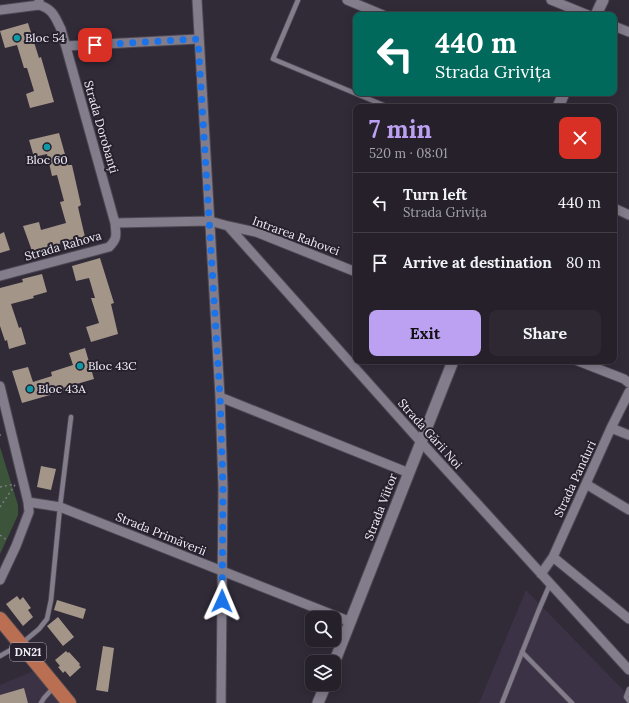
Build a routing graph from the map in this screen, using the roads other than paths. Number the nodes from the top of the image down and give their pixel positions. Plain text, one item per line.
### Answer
1 (197, 0) edge
2 (298, 0) edge
3 (347, 0) edge
4 (551, 0) edge
5 (603, 0) edge
6 (39, 3) edge
7 (0, 10) edge
8 (376, 12) edge
9 (581, 12) edge
10 (597, 12) edge
11 (617, 27) edge
12 (629, 32) edge
13 (198, 39) junction
14 (66, 46) junction
15 (353, 92) edge
16 (362, 96) edge
17 (381, 104) edge
18 (617, 209) edge
19 (629, 215) edge
20 (210, 221) junction
21 (115, 223) junction
22 (228, 226) junction
23 (353, 271) edge
24 (0, 276) edge
25 (452, 364) edge
26 (585, 364) edge
27 (629, 383) edge
28 (0, 386) edge
29 (629, 392) edge
30 (220, 397) junction
31 (71, 417) dead end
32 (612, 428) junction
33 (629, 435) edge
34 (421, 442) junction
35 (409, 472) junction
36 (586, 484) junction
37 (28, 502) junction
38 (60, 507) junction
39 (629, 510) edge
40 (553, 557) junction
41 (222, 572) junction
42 (542, 574) junction
43 (0, 580) edge
44 (550, 584) junction
45 (0, 619) edge
46 (629, 619) edge
47 (351, 622) junction
48 (21, 644) junction
49 (522, 652) junction
50 (337, 655) edge
51 (0, 656) edge
52 (629, 670) edge
53 (55, 685) junction
54 (629, 689) edge
55 (323, 691) edge
56 (629, 701) edge
57 (41, 703) edge
58 (69, 703) edge
59 (221, 703) edge
60 (318, 703) edge
61 (502, 703) edge
62 (572, 703) edge

1 - 13 street
2 - 15 lane
3 - 8 street
4 - 9 street
5 - 10 street
6 - 7 street
6 - 14 street, Strada Dorobanți
11 - 12 street
13 - 14 street
13 - 20 street
14 - 21 street, Strada Dorobanți
16 - 17 lane
18 - 19 street
20 - 21 street, Strada Rahova
20 - 22 street
20 - 30 street
21 - 24 street, Strada Rahova
22 - 23 street, Intrarea Rahovei
22 - 34 street, Strada Gării Noi
25 - 34 street, Strada Viitor
26 - 27 street
28 - 37 street
29 - 32 street, Strada Panduri
30 - 35 street
30 - 41 street
31 - 38 lane
32 - 33 street
32 - 36 street, Strada Panduri
34 - 35 street, Strada Viitor
34 - 42 street, Strada Gării Noi
35 - 47 street, Strada Viitor
36 - 39 street
36 - 40 street, Strada Panduri
37 - 38 street, Strada Primăverii
37 - 43 street
38 - 41 street, Strada Primăverii
38 - 48 lane
40 - 42 street, Strada Panduri
40 - 46 street
41 - 47 street, Strada Primăverii
41 - 59 street
42 - 44 street, Strada Gării Noi
44 - 49 lane
44 - 52 street, Strada Gării Noi
45 - 48 highway, DN21
47 - 50 street, Strada Viitor
48 - 51 lane
48 - 53 highway, DN21
49 - 61 lane
49 - 62 lane
53 - 57 lane
53 - 58 highway, DN21
54 - 56 lane
55 - 60 street

